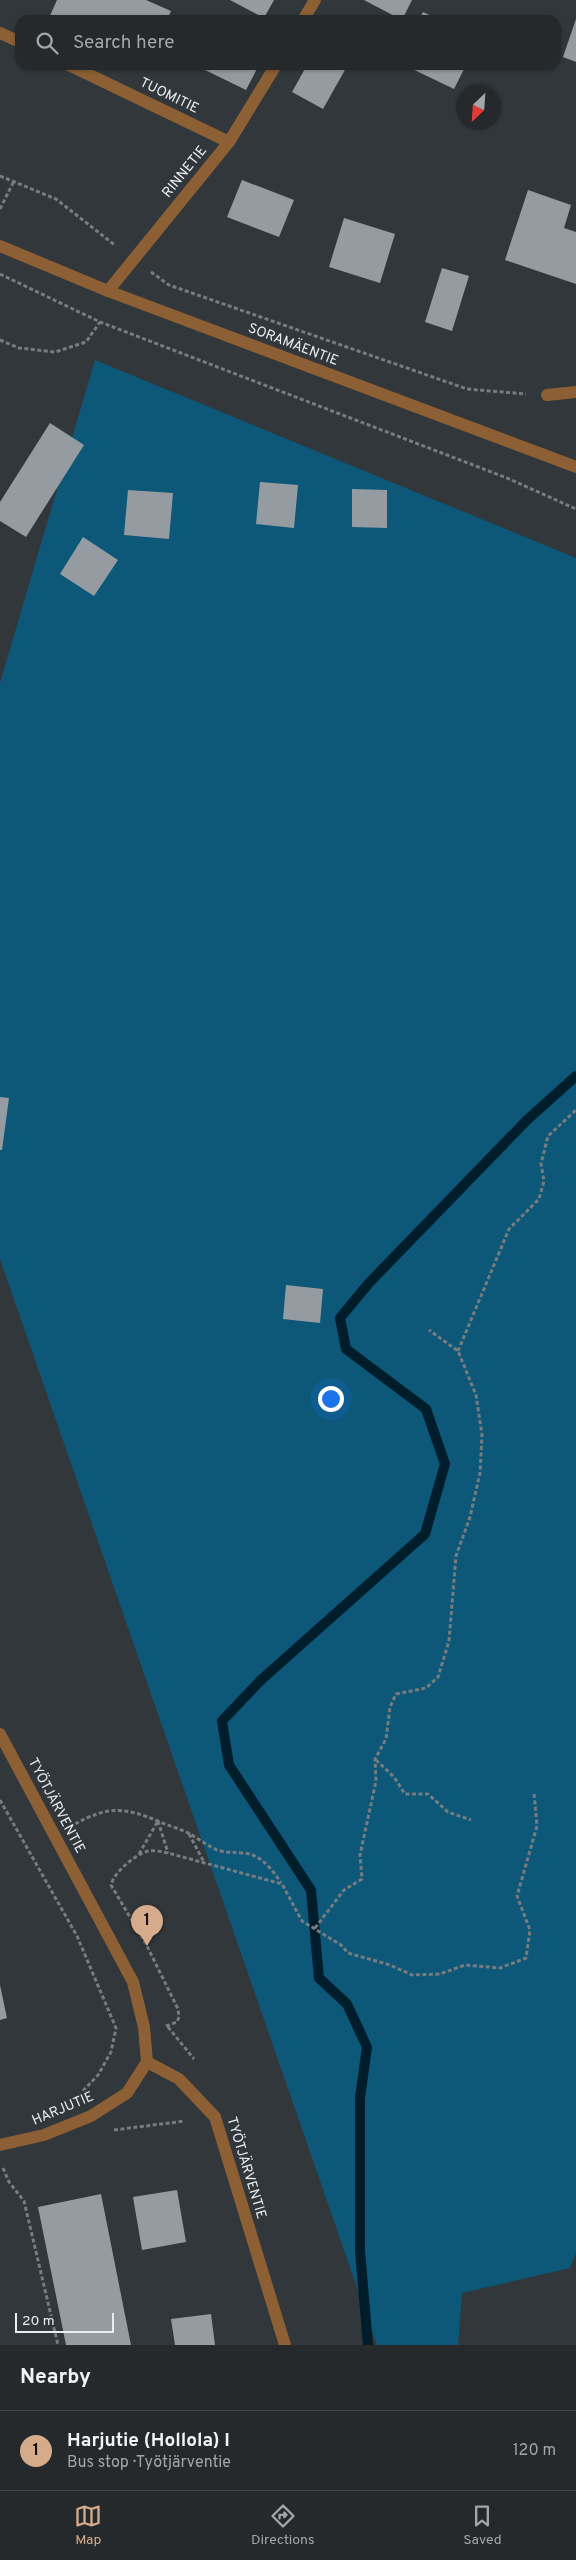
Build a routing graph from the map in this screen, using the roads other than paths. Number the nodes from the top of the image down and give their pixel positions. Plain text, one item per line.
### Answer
1 (315, 0) edge
2 (306, 15) edge
3 (0, 33) edge
4 (15, 40) edge
5 (79, 70) edge
6 (273, 70) edge
7 (229, 142) junction
8 (0, 246) edge
9 (108, 291) junction
10 (576, 392) edge
11 (547, 395) road end
12 (576, 467) edge
13 (0, 1734) edge
14 (147, 2062) junction
15 (0, 2145) edge
16 (285, 2345) edge

1 - 2 street
3 - 4 street
5 - 7 street, TUOMITIE
6 - 7 street, RINNETIE
7 - 9 street, RINNETIE
8 - 9 street, SORAMÄENTIE
9 - 12 street, SORAMÄENTIE
10 - 11 street
13 - 14 street, TYÖTJÄRVENTIE
14 - 15 street, HARJUTIE
14 - 16 street, TYÖTJÄRVENTIE

